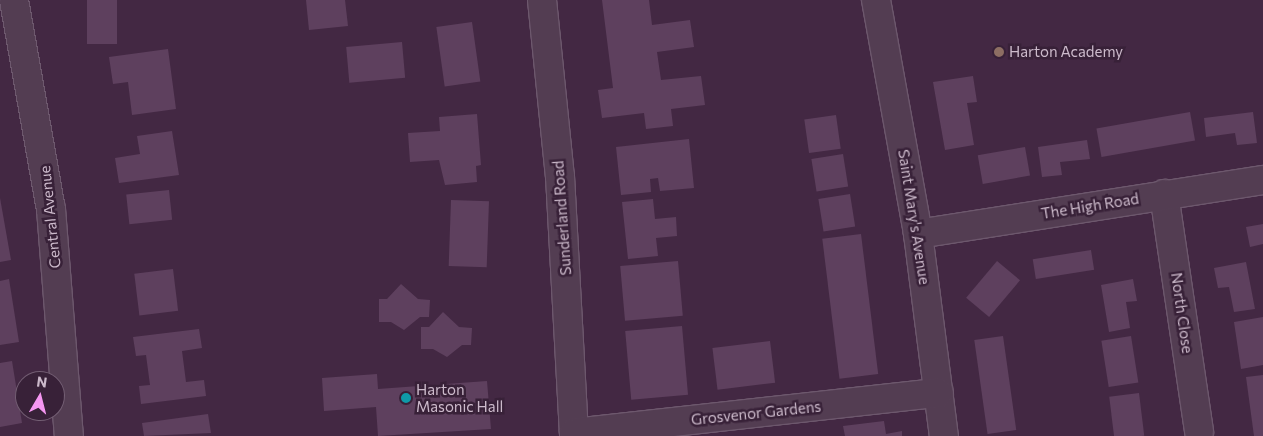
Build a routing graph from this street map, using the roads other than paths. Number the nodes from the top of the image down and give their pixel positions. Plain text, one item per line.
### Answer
1 (14, 0) edge
2 (542, 0) edge
3 (876, 0) edge
4 (1263, 180) edge
5 (1164, 194) junction
6 (918, 234) junction
7 (939, 393) junction
8 (1199, 432) dead end
9 (574, 434) edge
10 (69, 436) edge
11 (944, 436) edge

1 - 10 street, Central Avenue
2 - 9 street, Sunderland Road
3 - 6 street, Saint Mary's Avenue
4 - 5 street, The High Road
5 - 6 street, The High Road
5 - 8 street, North Close
6 - 7 street, Saint Mary's Avenue
7 - 9 street, Grosvenor Gardens
7 - 11 street, Saint Mary's Avenue

